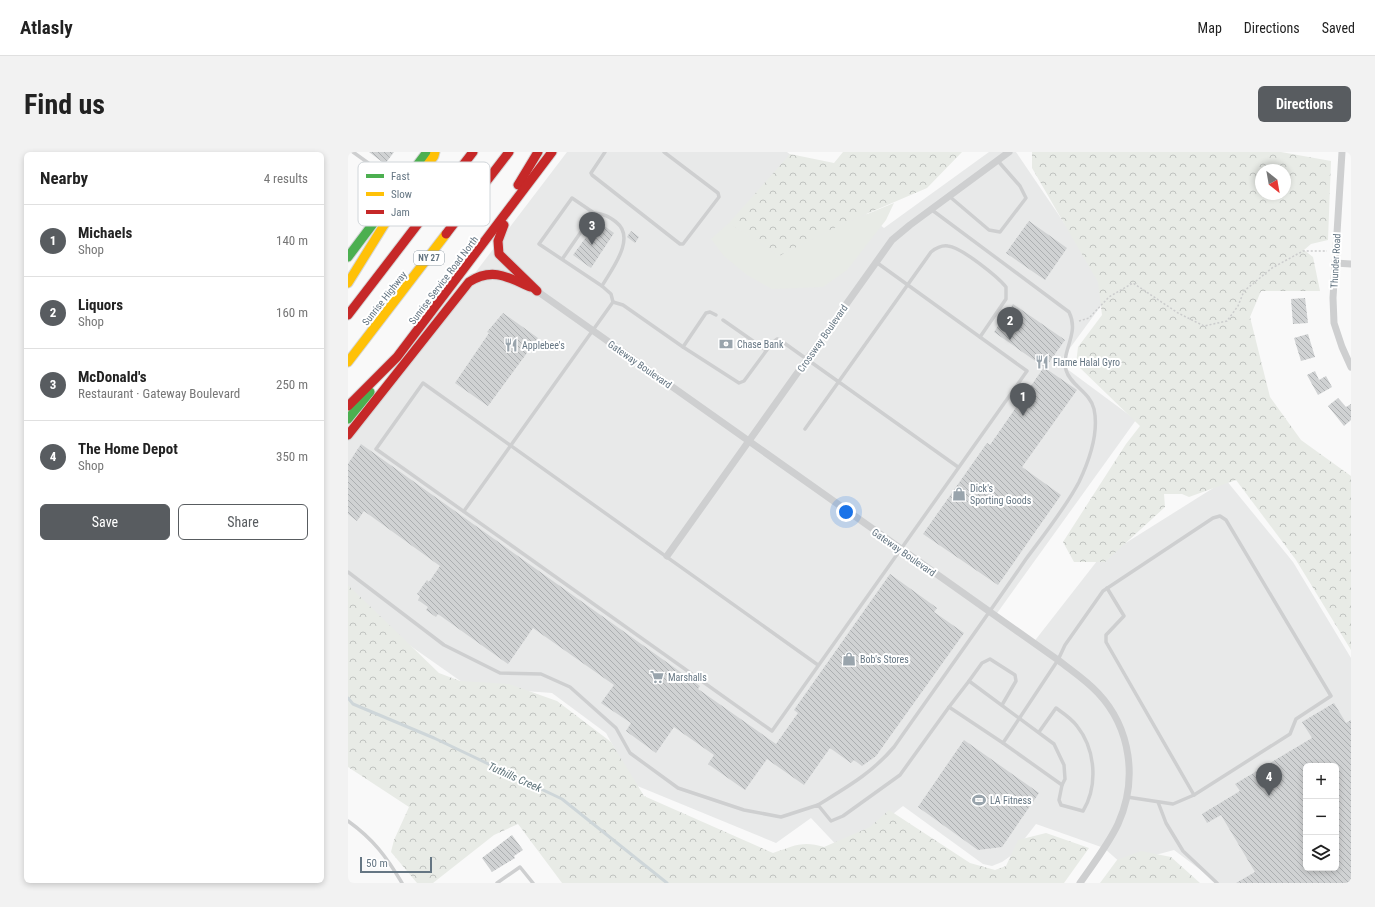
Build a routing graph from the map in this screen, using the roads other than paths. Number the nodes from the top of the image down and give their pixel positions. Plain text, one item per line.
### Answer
1 (353, 152) edge
2 (427, 152) edge
3 (435, 152) edge
4 (472, 152) edge
5 (509, 152) edge
6 (538, 152) edge
7 (552, 152) edge
8 (605, 152) edge
9 (664, 152) edge
10 (1009, 152) edge
11 (1342, 152) edge
12 (998, 160) junction
13 (367, 162) edge
14 (419, 162) edge
15 (430, 162) edge
16 (464, 162) edge
17 (490, 177) edge
18 (949, 196) junction
19 (516, 202) junction
20 (931, 209) junction
21 (594, 213) junction
22 (490, 223) edge
23 (371, 226) edge
24 (383, 226) edge
25 (416, 226) edge
26 (452, 226) edge
27 (488, 226) edge
28 (348, 257) edge
29 (563, 258) junction
30 (876, 262) junction
31 (1335, 263) junction
32 (1351, 264) edge
33 (348, 283) edge
34 (908, 285) junction
35 (602, 286) junction
36 (537, 291) junction
37 (613, 302) junction
38 (434, 310) junction
39 (348, 315) edge
40 (716, 315) dead end
41 (723, 320) dead end
42 (593, 331) junction
43 (980, 337) junction
44 (683, 347) junction
45 (766, 350) junction
46 (397, 357) junction
47 (808, 358) junction
48 (348, 362) edge
49 (1351, 367) edge
50 (839, 382) junction
51 (348, 406) edge
52 (348, 419) edge
53 (805, 428) dead end
54 (348, 435) edge
55 (749, 442) junction
56 (511, 446) junction
57 (958, 467) junction
58 (464, 511) junction
59 (900, 549) junction
60 (667, 556) junction
61 (348, 572) edge
62 (1107, 588) junction
63 (990, 612) junction
64 (1058, 660) junction
65 (818, 665) junction
66 (969, 681) junction
67 (1002, 705) junction
68 (949, 706) junction
69 (1020, 718) junction
70 (1039, 732) junction
71 (1003, 743) junction
72 (1062, 786) junction
73 (1194, 795) junction
74 (1127, 798) junction
75 (1158, 802) junction
76 (818, 806) junction
77 (348, 822) edge
78 (402, 883) edge
79 (497, 883) edge
80 (534, 883) edge
81 (1080, 883) edge
82 (1217, 883) edge

1 - 13 lane
2 - 14 main road
3 - 15 main road
4 - 16 main road, Sunrise Highway / NY 27
5 - 17 main road, Sunrise Highway / NY 27
6 - 22 main road
7 - 19 main road, Sunrise Service Road North
8 - 9 lane
10 - 12 street, Crossway Boulevard
11 - 31 street, Thunder Road
12 - 18 street, Crossway Boulevard
12 - 18 lane
18 - 20 street, Crossway Boulevard
19 - 36 main road
19 - 38 main road, Sunrise Service Road North
20 - 30 street, Crossway Boulevard
20 - 63 lane
21 - 29 lane
21 - 29 lane
21 - 35 lane
23 - 28 main road
24 - 33 main road
25 - 39 main road, Sunrise Highway / NY 27
26 - 48 main road, Sunrise Highway / NY 27
27 - 38 main road
29 - 35 lane
30 - 34 lane
30 - 47 street, Crossway Boulevard
31 - 32 street
31 - 49 street, Thunder Road
34 - 43 lane
34 - 43 lane
34 - 50 lane
35 - 37 lane
36 - 42 street, Gateway Boulevard
36 - 54 main road
37 - 42 lane
37 - 44 lane
38 - 46 main road, Sunrise Service Road North
40 - 44 lane
41 - 45 lane
42 - 55 street, Gateway Boulevard
42 - 56 lane
43 - 57 lane
44 - 45 lane
45 - 47 lane
46 - 51 main road
46 - 52 main road, Sunrise Service Road North
47 - 50 lane
47 - 55 street, Crossway Boulevard
50 - 53 lane
50 - 57 lane
55 - 59 street, Gateway Boulevard
55 - 60 street, Crossway Boulevard
56 - 58 lane
56 - 58 lane
56 - 60 lane
57 - 59 lane
58 - 65 lane
59 - 63 street, Gateway Boulevard
59 - 65 lane
60 - 65 lane
61 - 76 lane
62 - 64 lane
62 - 73 lane
62 - 73 lane
63 - 64 street, Gateway Boulevard
63 - 76 lane
64 - 69 lane
64 - 74 street, Gateway Boulevard
66 - 67 lane
66 - 67 lane
66 - 68 lane
67 - 69 lane
68 - 71 lane
68 - 76 lane
69 - 70 lane
69 - 71 lane
70 - 72 lane
70 - 72 lane
71 - 72 lane
73 - 75 lane
74 - 75 lane
74 - 81 street, Gateway Boulevard
75 - 82 lane
77 - 78 lane
79 - 80 lane

